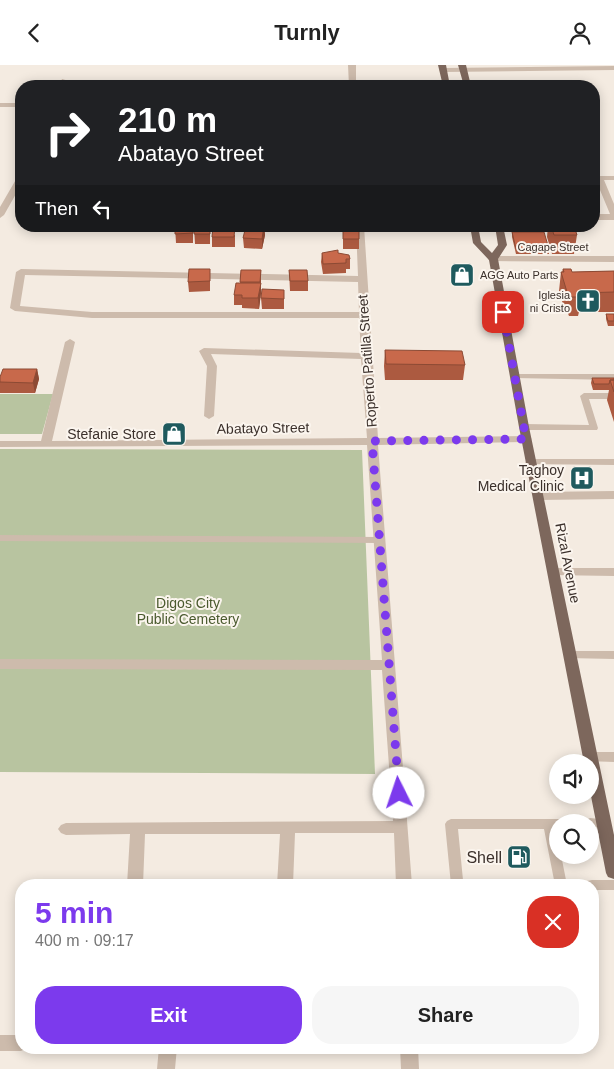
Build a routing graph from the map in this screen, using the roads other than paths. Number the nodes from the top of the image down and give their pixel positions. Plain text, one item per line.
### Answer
1 (352, 65) edge
2 (463, 67) edge
3 (443, 68) edge
4 (614, 68) edge
5 (353, 80) edge
6 (467, 80) edge
7 (0, 105) edge
8 (15, 105) edge
9 (600, 178) edge
10 (614, 178) edge
11 (600, 181) edge
12 (15, 189) edge
13 (0, 215) edge
14 (614, 216) edge
15 (600, 217) edge
16 (360, 232) edge
17 (475, 232) edge
18 (501, 232) edge
19 (493, 259) junction
20 (614, 259) edge
21 (362, 279) junction
22 (364, 315) junction
23 (70, 341) dead end
24 (366, 356) junction
25 (515, 376) junction
26 (614, 377) edge
27 (614, 396) edge
28 (209, 416) dead end
29 (525, 433) junction
30 (372, 441) junction
31 (0, 444) edge
32 (46, 444) junction
33 (531, 462) junction
34 (614, 462) edge
35 (614, 495) edge
36 (539, 496) junction
37 (0, 538) edge
38 (380, 540) junction
39 (554, 572) junction
40 (614, 572) edge
41 (572, 655) junction
42 (614, 655) edge
43 (0, 664) edge
44 (389, 665) junction
45 (591, 754) edge
46 (599, 757) edge
47 (614, 757) edge
48 (599, 796) edge
49 (599, 823) edge
50 (604, 823) junction
51 (549, 824) edge
52 (288, 827) junction
53 (402, 827) junction
54 (66, 829) dead end
55 (138, 829) junction
56 (558, 864) edge
57 (614, 873) edge
58 (135, 879) edge
59 (284, 879) edge
60 (404, 879) edge
61 (456, 879) edge
62 (560, 879) edge
63 (599, 885) edge
64 (614, 885) edge
65 (0, 1043) edge
66 (15, 1043) edge
67 (167, 1054) edge
68 (409, 1054) edge
69 (166, 1069) edge
70 (410, 1069) edge

1 - 5 street
2 - 3 street
2 - 4 street
2 - 6 main road
7 - 8 street
9 - 10 street
11 - 14 street
12 - 13 street
14 - 15 street
16 - 21 street, Roperto Patilla Street
17 - 19 main road
18 - 19 main road
19 - 20 street, Cagape Street
19 - 25 main road, Rizal Avenue
21 - 22 street, Roperto Patilla Street
21 - 22 street
22 - 24 street, Roperto Patilla Street
23 - 32 street
24 - 28 street
24 - 30 street, Roperto Patilla Street
25 - 26 lane
25 - 29 main road, Rizal Avenue
27 - 29 lane
29 - 30 street, Abatayo Street
29 - 33 main road, Rizal Avenue
30 - 32 street, Abatayo Street
30 - 38 street, Roperto Patilla Street
31 - 32 street, Abatayo Street
33 - 34 street
33 - 36 main road, Rizal Avenue
35 - 36 street
36 - 39 main road, Rizal Avenue
37 - 38 lane
38 - 44 street, Roperto Patilla Street
39 - 40 street
39 - 41 main road, Rizal Avenue
41 - 42 lane
41 - 45 main road, Rizal Avenue
43 - 44 street
44 - 53 street, Roperto Patilla Street
46 - 47 street
48 - 50 main road, Rizal Avenue
49 - 50 lane
50 - 57 main road, Rizal Avenue
51 - 61 lane
52 - 53 street
52 - 55 street
52 - 59 street
53 - 60 street, Roperto Patilla Street
54 - 55 street
55 - 58 street
56 - 62 lane
63 - 64 lane
65 - 66 street
67 - 69 street
68 - 70 street

